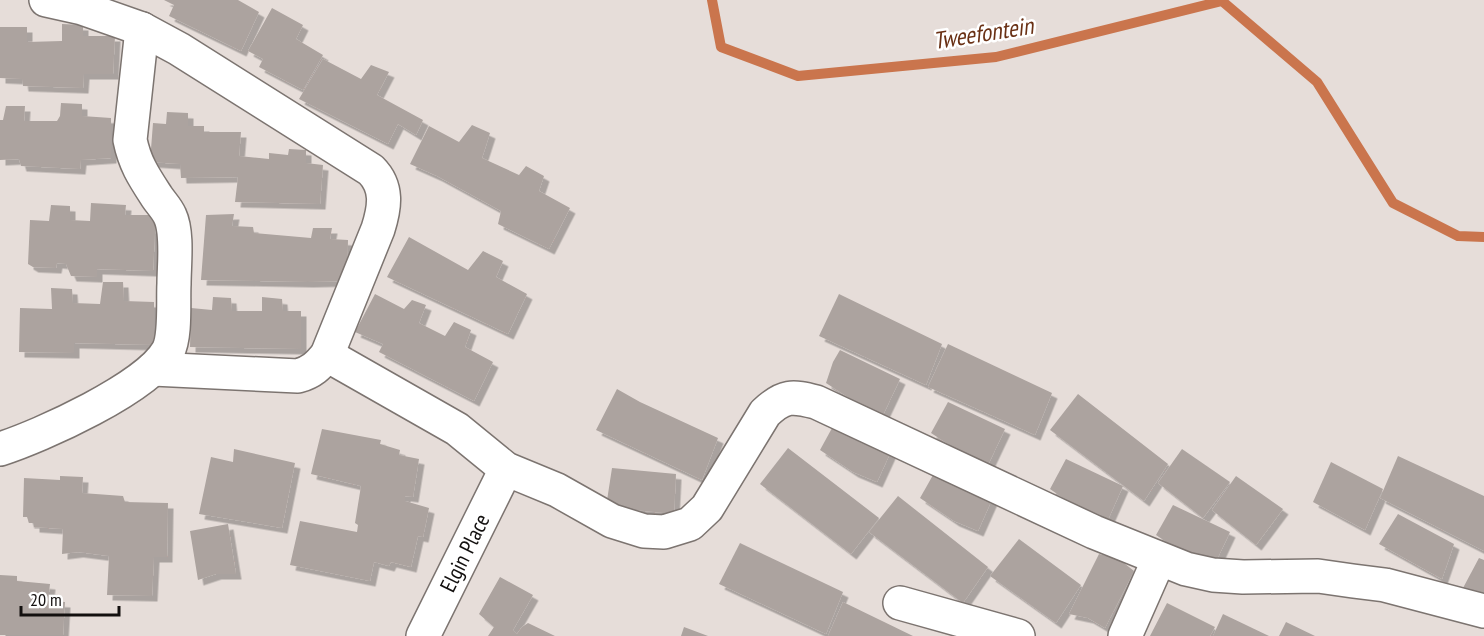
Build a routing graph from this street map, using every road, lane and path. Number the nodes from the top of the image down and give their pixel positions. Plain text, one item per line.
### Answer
1 (46, 0) edge
2 (142, 29) junction
3 (327, 355) junction
4 (153, 369) junction
5 (0, 449) edge
6 (506, 469) junction
7 (1159, 559) junction
8 (900, 603) dead end
9 (1484, 611) edge
10 (423, 636) edge
11 (1018, 636) edge
12 (1125, 636) edge

1 - 2 street
2 - 3 street
2 - 4 street
3 - 4 street
3 - 6 street
4 - 5 street
6 - 7 street
6 - 10 street, Elgin Place
7 - 9 street
7 - 12 street
8 - 11 street

